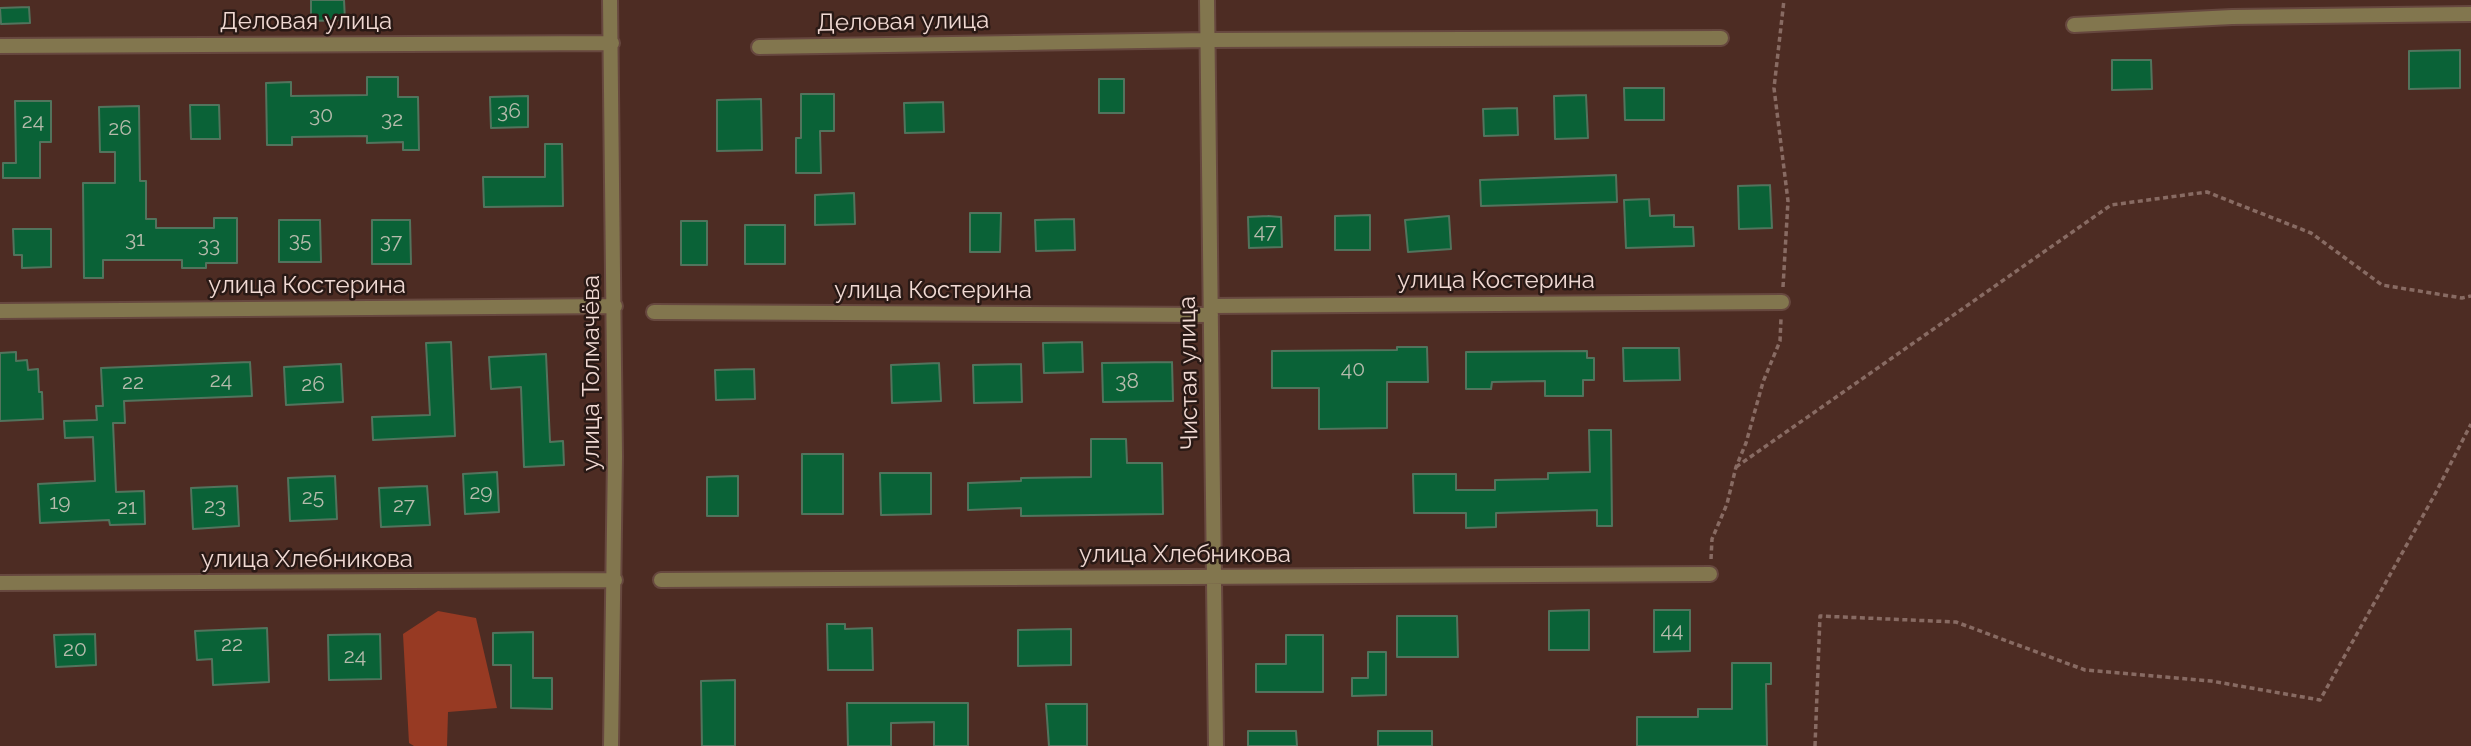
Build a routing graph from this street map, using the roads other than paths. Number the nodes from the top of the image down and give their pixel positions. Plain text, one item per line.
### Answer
1 (610, 0) edge
2 (1207, 0) edge
3 (2471, 14) edge
4 (2074, 24) dead end
5 (1721, 38) dead end
6 (1208, 40) junction
7 (612, 43) junction
8 (0, 46) edge
9 (759, 47) dead end
10 (1782, 302) dead end
11 (615, 306) junction
12 (0, 311) edge
13 (1211, 311) junction
14 (654, 312) dead end
15 (1710, 574) dead end
16 (1214, 578) junction
17 (615, 580) junction
18 (661, 580) dead end
19 (0, 583) edge
20 (611, 746) edge
21 (1216, 746) edge

1 - 7 street, улица Толмачёва
2 - 6 street, Чистая улица
3 - 4 street
5 - 6 street, Деловая улица
6 - 9 street, Деловая улица
6 - 13 street, Чистая улица
7 - 8 street, Деловая улица
7 - 11 street, улица Толмачёва
10 - 13 street, улица Костерина
11 - 12 street, улица Костерина
11 - 17 street, улица Толмачёва
13 - 14 street, улица Костерина
13 - 16 street, Чистая улица
15 - 16 street, улица Хлебникова
16 - 18 street, улица Хлебникова
16 - 21 street, Чистая улица
17 - 19 street, улица Хлебникова
17 - 20 street, улица Толмачёва

